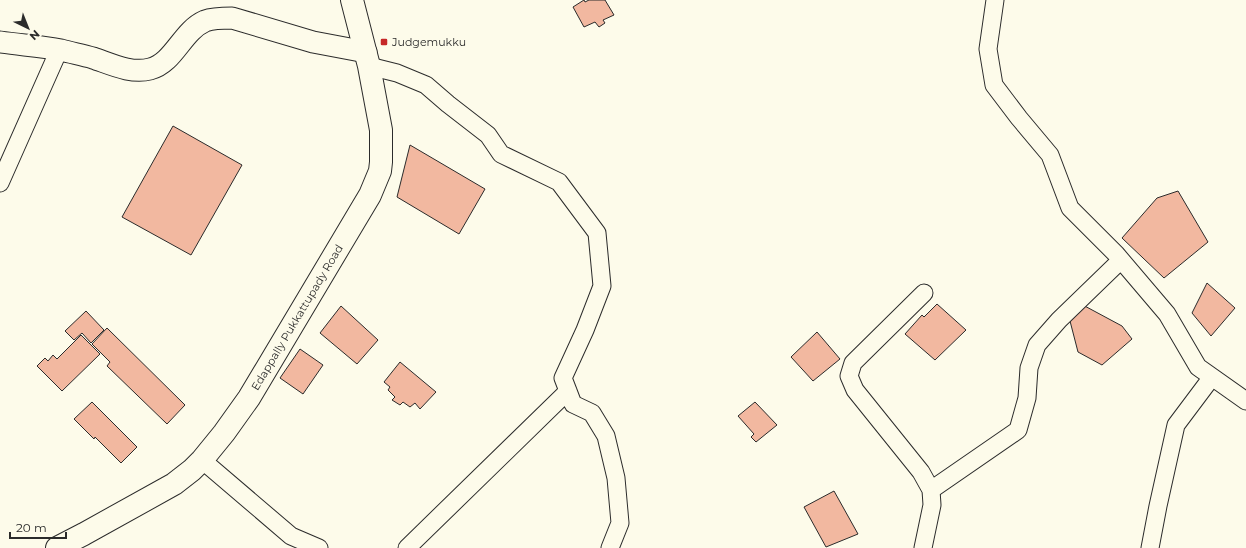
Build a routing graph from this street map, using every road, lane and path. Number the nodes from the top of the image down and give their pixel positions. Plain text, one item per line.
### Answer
1 (352, 0) edge
2 (995, 0) edge
3 (0, 42) edge
4 (59, 50) junction
5 (367, 59) junction
6 (0, 183) edge
7 (1121, 260) junction
8 (924, 293) dead end
9 (1212, 377) junction
10 (568, 391) junction
11 (1246, 401) edge
12 (202, 460) junction
13 (931, 490) junction
14 (57, 548) edge
15 (319, 548) edge
16 (407, 548) edge
17 (610, 548) edge
18 (923, 548) edge
19 (1150, 548) edge

1 - 5 main road, Edappally Pukkattupady Road
2 - 7 street
3 - 4 street
4 - 5 street
4 - 6 street
5 - 10 street
5 - 12 main road, Edappally Pukkattupady Road
7 - 9 street
7 - 13 street
8 - 13 street
9 - 11 street
9 - 19 street
10 - 16 street
10 - 17 street
12 - 14 main road, Edappally Pukkattupady Road
12 - 15 street
13 - 18 street

